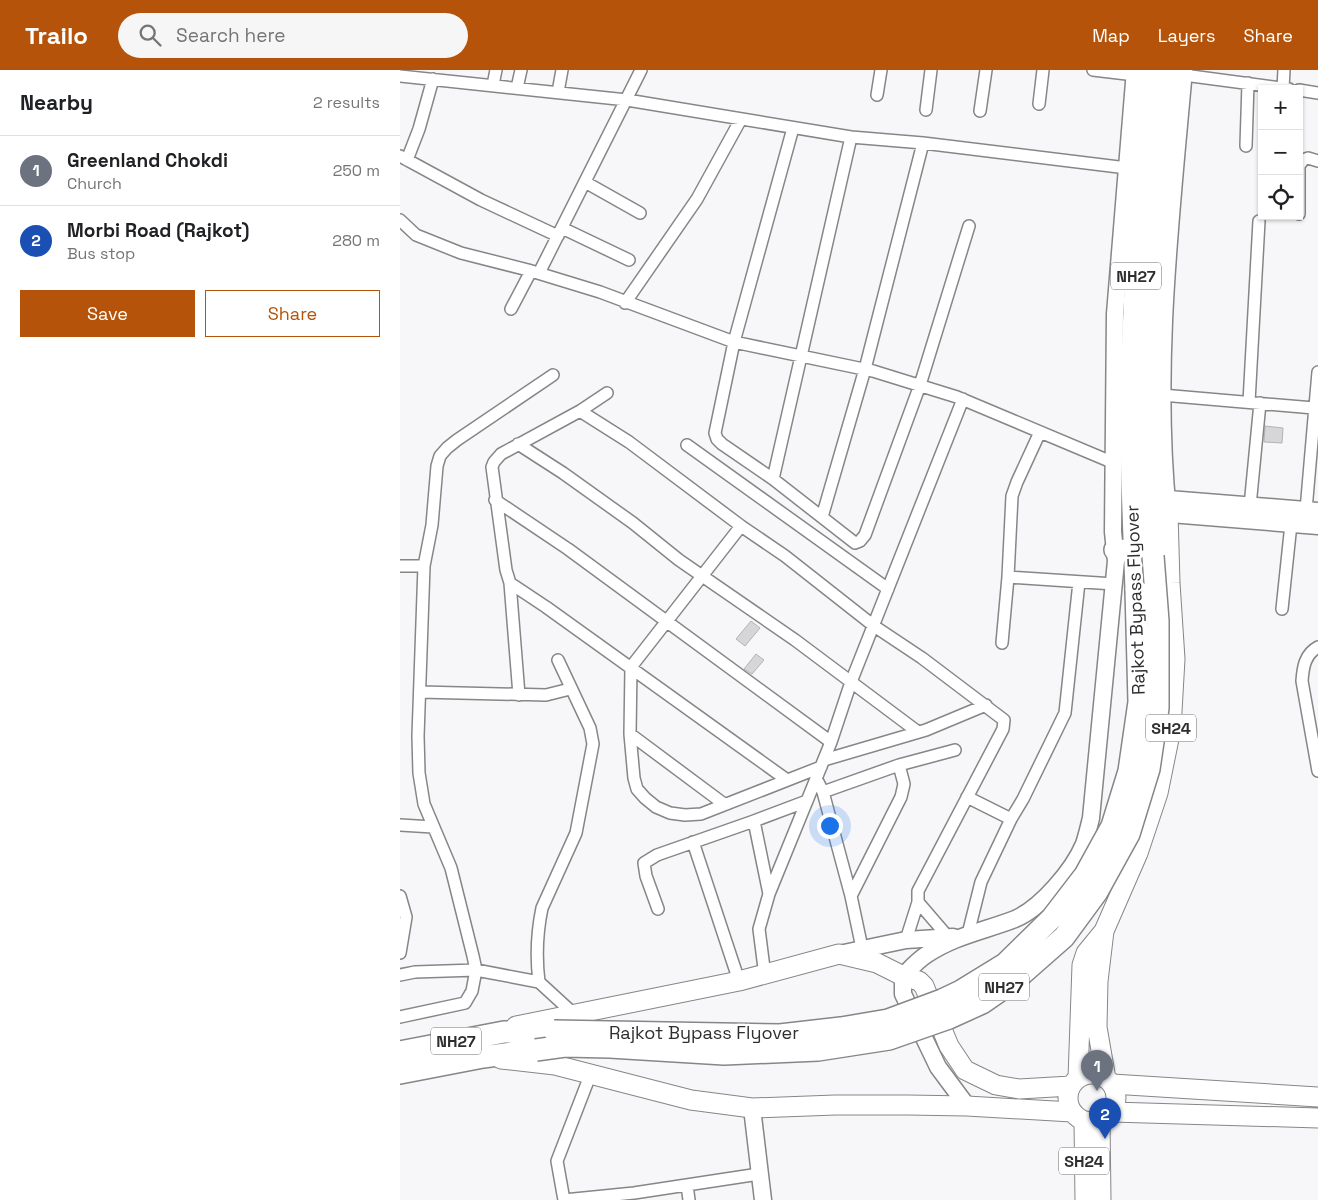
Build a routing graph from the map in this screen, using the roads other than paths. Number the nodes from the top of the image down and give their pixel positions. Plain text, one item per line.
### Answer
1 (496, 70) edge
2 (521, 70) edge
3 (562, 70) edge
4 (641, 70) edge
5 (881, 70) edge
6 (931, 70) edge
7 (986, 70) edge
8 (1043, 70) edge
9 (1093, 70) edge
10 (1284, 70) edge
11 (1140, 72) edge
12 (1179, 72) edge
13 (400, 76) edge
14 (439, 76) edge
15 (1248, 84) junction
16 (493, 85) junction
17 (1258, 85) edge
18 (1286, 85) edge
19 (517, 88) junction
20 (1303, 91) edge
21 (558, 92) junction
22 (1318, 93) edge
23 (877, 95) dead end
24 (627, 100) junction
25 (1039, 104) dead end
26 (926, 110) dead end
27 (980, 111) dead end
28 (740, 119) junction
29 (793, 128) junction
30 (851, 137) junction
31 (923, 143) junction
32 (1246, 146) dead end
33 (403, 158) edge
34 (1303, 160) edge
35 (1318, 161) edge
36 (1127, 168) junction
37 (585, 182) junction
38 (640, 213) dead end
39 (400, 220) edge
40 (1259, 221) dead end
41 (969, 226) dead end
42 (560, 232) junction
43 (400, 234) edge
44 (416, 235) junction
45 (629, 260) dead end
46 (535, 272) junction
47 (625, 303) junction
48 (511, 309) dead end
49 (734, 342) junction
50 (802, 356) junction
51 (865, 369) junction
52 (1318, 372) edge
53 (553, 375) dead end
54 (920, 385) junction
55 (607, 393) dead end
56 (1162, 395) junction
57 (963, 399) junction
58 (1255, 403) junction
59 (1314, 408) junction
60 (580, 411) junction
61 (1040, 432) junction
62 (518, 444) junction
63 (687, 446) dead end
64 (1114, 463) junction
65 (772, 479) junction
66 (495, 500) junction
67 (1158, 506) junction
68 (1250, 506) junction
69 (1312, 511) edge
70 (822, 517) junction
71 (1291, 524) junction
72 (741, 526) junction
73 (1318, 526) edge
74 (1134, 552) junction
75 (400, 566) edge
76 (424, 566) junction
77 (702, 576) junction
78 (1008, 577) junction
79 (1079, 582) junction
80 (510, 583) junction
81 (1114, 584) junction
82 (888, 589) junction
83 (1282, 609) dead end
84 (666, 621) junction
85 (874, 626) junction
86 (1002, 644) dead end
87 (1318, 646) edge
88 (558, 660) dead end
89 (631, 667) junction
90 (851, 682) junction
91 (570, 689) junction
92 (420, 692) junction
93 (519, 695) junction
94 (986, 706) junction
95 (918, 732) junction
96 (630, 734) junction
97 (1314, 734) edge
98 (831, 742) junction
99 (955, 750) dead end
100 (823, 763) junction
101 (899, 765) junction
102 (1318, 771) edge
103 (816, 778) junction
104 (787, 780) junction
105 (822, 792) junction
106 (967, 797) junction
107 (807, 801) junction
108 (724, 804) junction
109 (1011, 818) junction
110 (754, 821) junction
111 (400, 825) edge
112 (433, 827) junction
113 (693, 842) junction
114 (769, 894) junction
115 (400, 896) edge
116 (851, 896) junction
117 (918, 902) junction
118 (658, 909) dead end
119 (1104, 931) junction
120 (959, 936) junction
121 (906, 940) junction
122 (862, 948) junction
123 (400, 953) edge
124 (839, 954) junction
125 (476, 970) junction
126 (400, 975) edge
127 (765, 976) junction
128 (903, 976) junction
129 (739, 981) junction
130 (539, 982) junction
131 (575, 1015) junction
132 (400, 1017) edge
133 (504, 1032) junction
134 (482, 1057) junction
135 (405, 1061) edge
136 (591, 1073) junction
137 (1074, 1082) junction
138 (1109, 1082) junction
139 (1318, 1097) edge
140 (967, 1106) junction
141 (752, 1108) junction
142 (1092, 1116) junction
143 (1318, 1118) edge
144 (759, 1174) junction
145 (687, 1185) junction
146 (634, 1197) edge
147 (605, 1198) edge
148 (564, 1200) edge
149 (689, 1200) edge
150 (762, 1200) edge
151 (1085, 1200) edge
152 (1101, 1200) edge

1 - 16 street
2 - 19 street
3 - 21 street
4 - 24 street
5 - 23 street
6 - 26 street
7 - 27 street
8 - 25 street
9 - 11 street
10 - 18 street
11 - 36 street
11 - 74 highway, Rajkot Bypass Flyover / NH27
12 - 15 street
12 - 56 street
12 - 67 highway, Rajkot Bypass Flyover / NH27
13 - 14 street
14 - 16 street
14 - 33 street
15 - 17 street
15 - 32 street
16 - 19 street
19 - 21 street
20 - 22 street
21 - 24 street
24 - 28 street
24 - 37 street
28 - 29 street
28 - 47 street
29 - 30 street
29 - 49 street
30 - 31 street
30 - 50 street
31 - 36 street
31 - 51 street
33 - 42 street
34 - 35 street
36 - 64 street
37 - 38 street
37 - 42 street
39 - 44 street
40 - 58 street
41 - 54 street
42 - 45 street
42 - 46 street
43 - 44 street
44 - 46 street
46 - 47 street
46 - 48 street
47 - 49 street
49 - 50 street
49 - 65 street
50 - 51 street
50 - 65 street
51 - 54 street
51 - 70 street
52 - 59 street
53 - 76 street
54 - 57 street
54 - 70 street
55 - 60 street
56 - 58 street
56 - 67 street
57 - 61 street
57 - 82 street
58 - 59 street
58 - 68 street
59 - 69 street
60 - 62 street
60 - 72 street
61 - 64 street
61 - 78 street
62 - 66 street
62 - 77 street
63 - 82 street
64 - 74 street
65 - 70 street
66 - 80 street
66 - 84 street
67 - 68 street
67 - 71 street
67 - 74 highway, Rajkot Bypass Flyover / NH27
67 - 119 main road, SH24
68 - 69 street
71 - 73 street
71 - 83 street
72 - 77 street
72 - 85 street
74 - 81 street
74 - 133 highway, Rajkot Bypass Flyover / NH27, bridge
74 - 134 highway, Rajkot Bypass Flyover / NH27, bridge
75 - 76 street
76 - 92 street
77 - 84 street
77 - 90 street
78 - 79 street
78 - 86 street
79 - 81 street
79 - 109 street
80 - 89 street
80 - 93 street
81 - 120 street
82 - 85 street
84 - 89 street
84 - 98 street
85 - 90 street
85 - 94 street
87 - 97 street
88 - 91 street
89 - 96 street
89 - 104 street
90 - 95 street
90 - 98 street
91 - 93 street
91 - 130 street
92 - 93 street
92 - 112 street
94 - 95 street
94 - 106 street
95 - 100 street
96 - 108 street
96 - 108 street
97 - 102 street
98 - 100 street
99 - 101 street
100 - 103 street
100 - 104 street
101 - 105 street
101 - 116 street
103 - 105 street
103 - 107 street
104 - 108 street
105 - 116 street
106 - 109 street
106 - 117 street
107 - 110 street
107 - 114 street
109 - 120 street
110 - 113 street
110 - 114 street
111 - 112 street
112 - 125 street
113 - 118 street
113 - 129 street
114 - 127 street
115 - 123 street
116 - 122 street
117 - 120 street
117 - 121 street
119 - 137 main road, SH24
119 - 138 main road, SH24
120 - 121 street
120 - 128 street
121 - 122 street
122 - 124 street
124 - 127 main road
124 - 128 main road
125 - 126 street
125 - 130 street
125 - 132 street
127 - 129 main road
128 - 137 main road
128 - 140 street
129 - 131 main road
130 - 131 street
131 - 133 main road
133 - 135 highway, NH27
134 - 135 highway, NH27
134 - 136 main road
136 - 141 main road
136 - 148 street
137 - 138 main road
137 - 142 main road, SH24
138 - 139 main road
138 - 142 main road, SH24
140 - 141 main road
140 - 142 main road
141 - 144 street
142 - 143 main road
142 - 151 main road, SH24
142 - 152 main road, SH24
144 - 145 street
144 - 150 street
145 - 146 street
145 - 149 street
146 - 147 street
147 - 148 street

